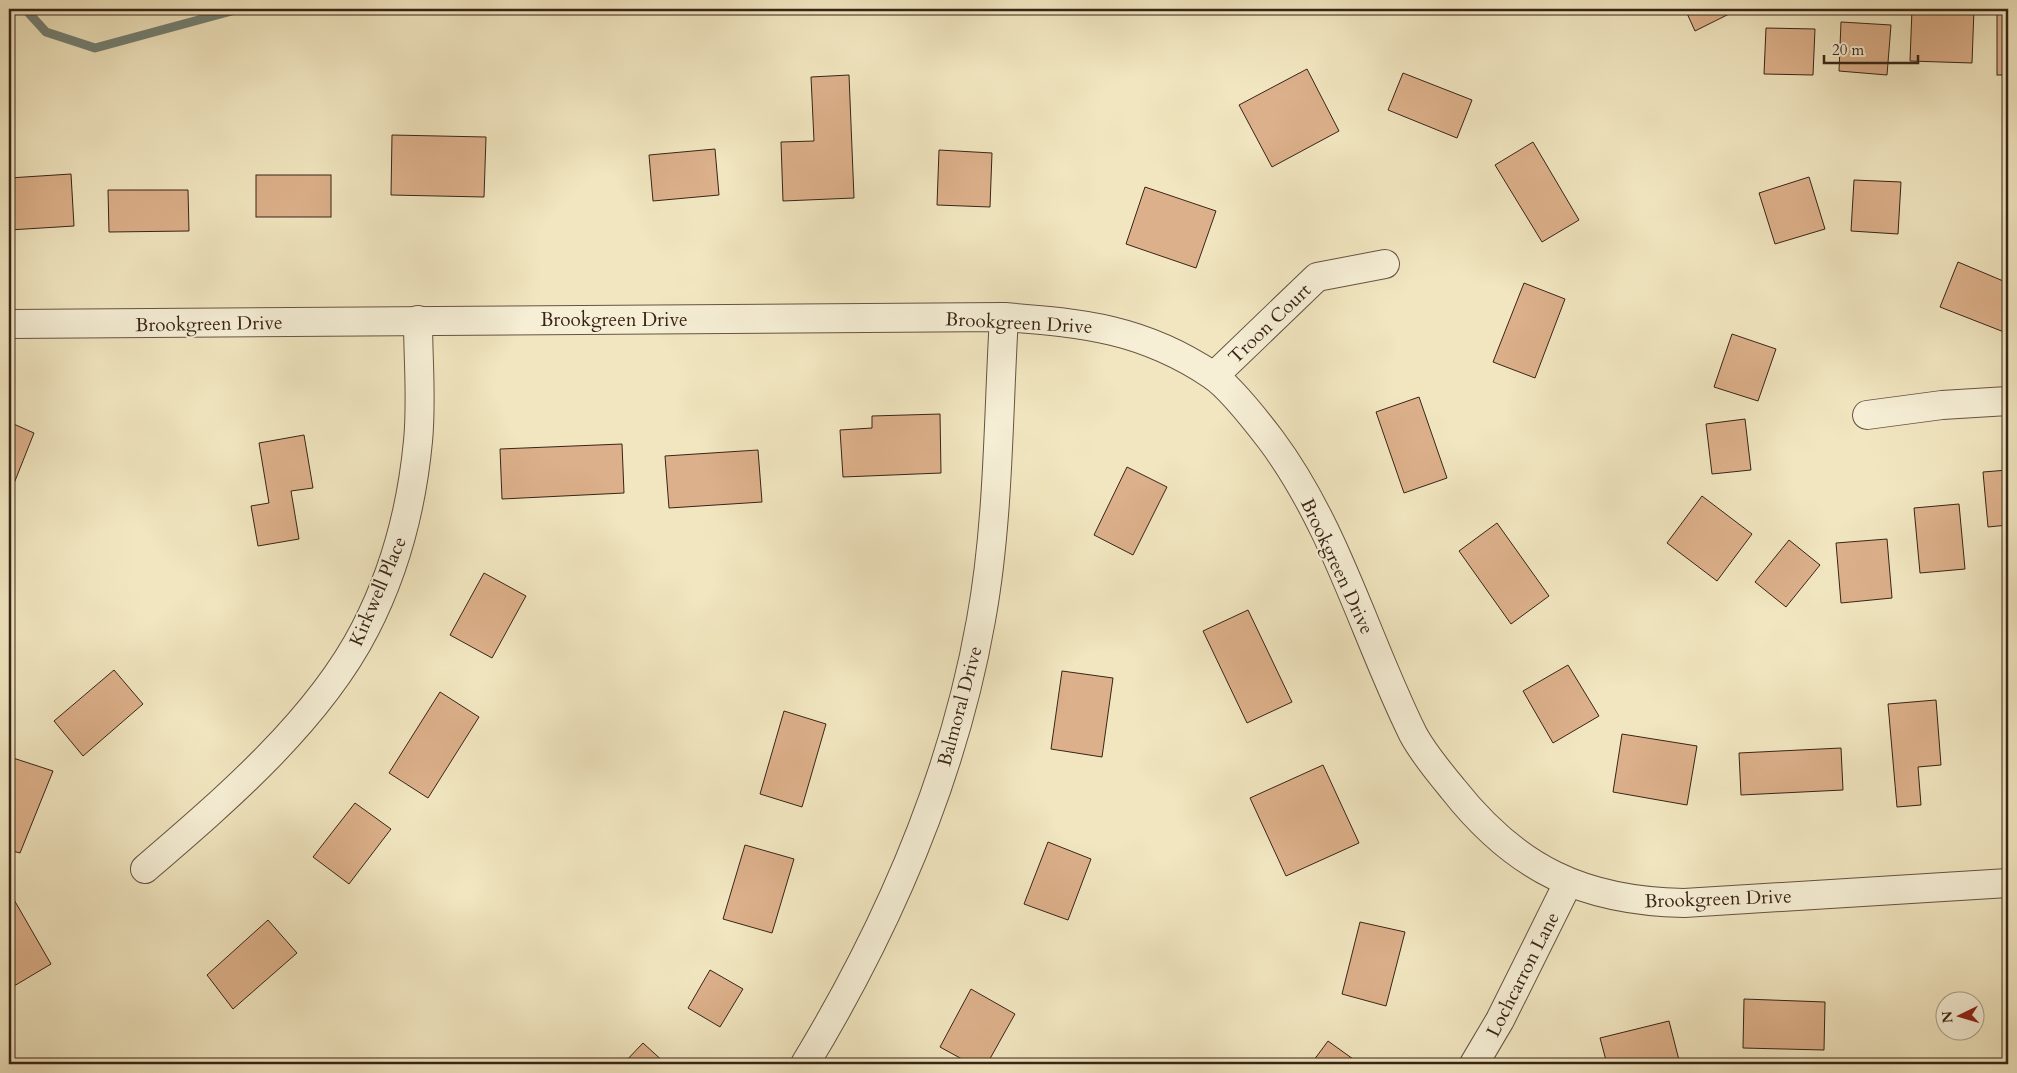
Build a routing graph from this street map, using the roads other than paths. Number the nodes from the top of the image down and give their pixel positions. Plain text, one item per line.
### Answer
1 (1385, 264) dead end
2 (1004, 317) junction
3 (418, 320) junction
4 (9, 324) edge
5 (1214, 376) junction
6 (2008, 401) edge
7 (1868, 415) dead end
8 (145, 869) dead end
9 (1568, 883) junction
10 (2008, 883) edge
11 (805, 1064) edge
12 (1474, 1064) edge

1 - 5 street, Troon Court
2 - 3 street, Brookgreen Drive
2 - 5 street, Brookgreen Drive
2 - 11 street, Balmoral Drive
3 - 4 street, Brookgreen Drive
3 - 8 street, Kirkwell Place
5 - 9 street, Brookgreen Drive
6 - 7 street
9 - 10 street, Brookgreen Drive
9 - 12 street, Lochcarron Lane

